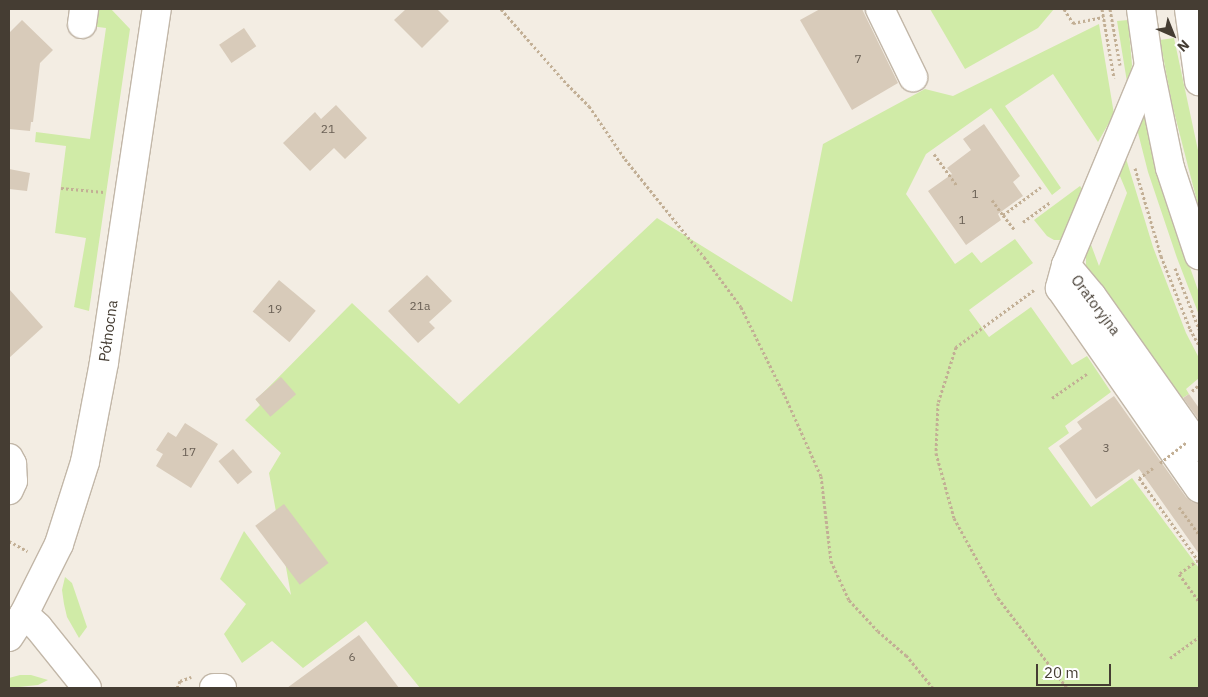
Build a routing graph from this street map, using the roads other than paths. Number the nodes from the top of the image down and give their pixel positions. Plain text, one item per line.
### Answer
1 (157, 9) edge
2 (880, 9) edge
3 (1141, 9) edge
4 (1189, 9) edge
5 (1149, 66) junction
6 (913, 77) dead end
7 (1199, 81) edge
8 (1199, 255) edge
9 (1180, 451) edge
10 (9, 458) edge
11 (1199, 488) edge
12 (9, 490) edge
13 (24, 614) junction
14 (9, 637) edge
15 (87, 688) edge
16 (214, 688) edge
17 (222, 688) edge

1 - 13 street, Północna
2 - 6 street
3 - 5 street
4 - 7 street
5 - 8 street
5 - 9 street, Oratoryjna
9 - 11 street, Oratoryjna
10 - 12 street
13 - 14 street, Północna
13 - 15 street
16 - 17 street

